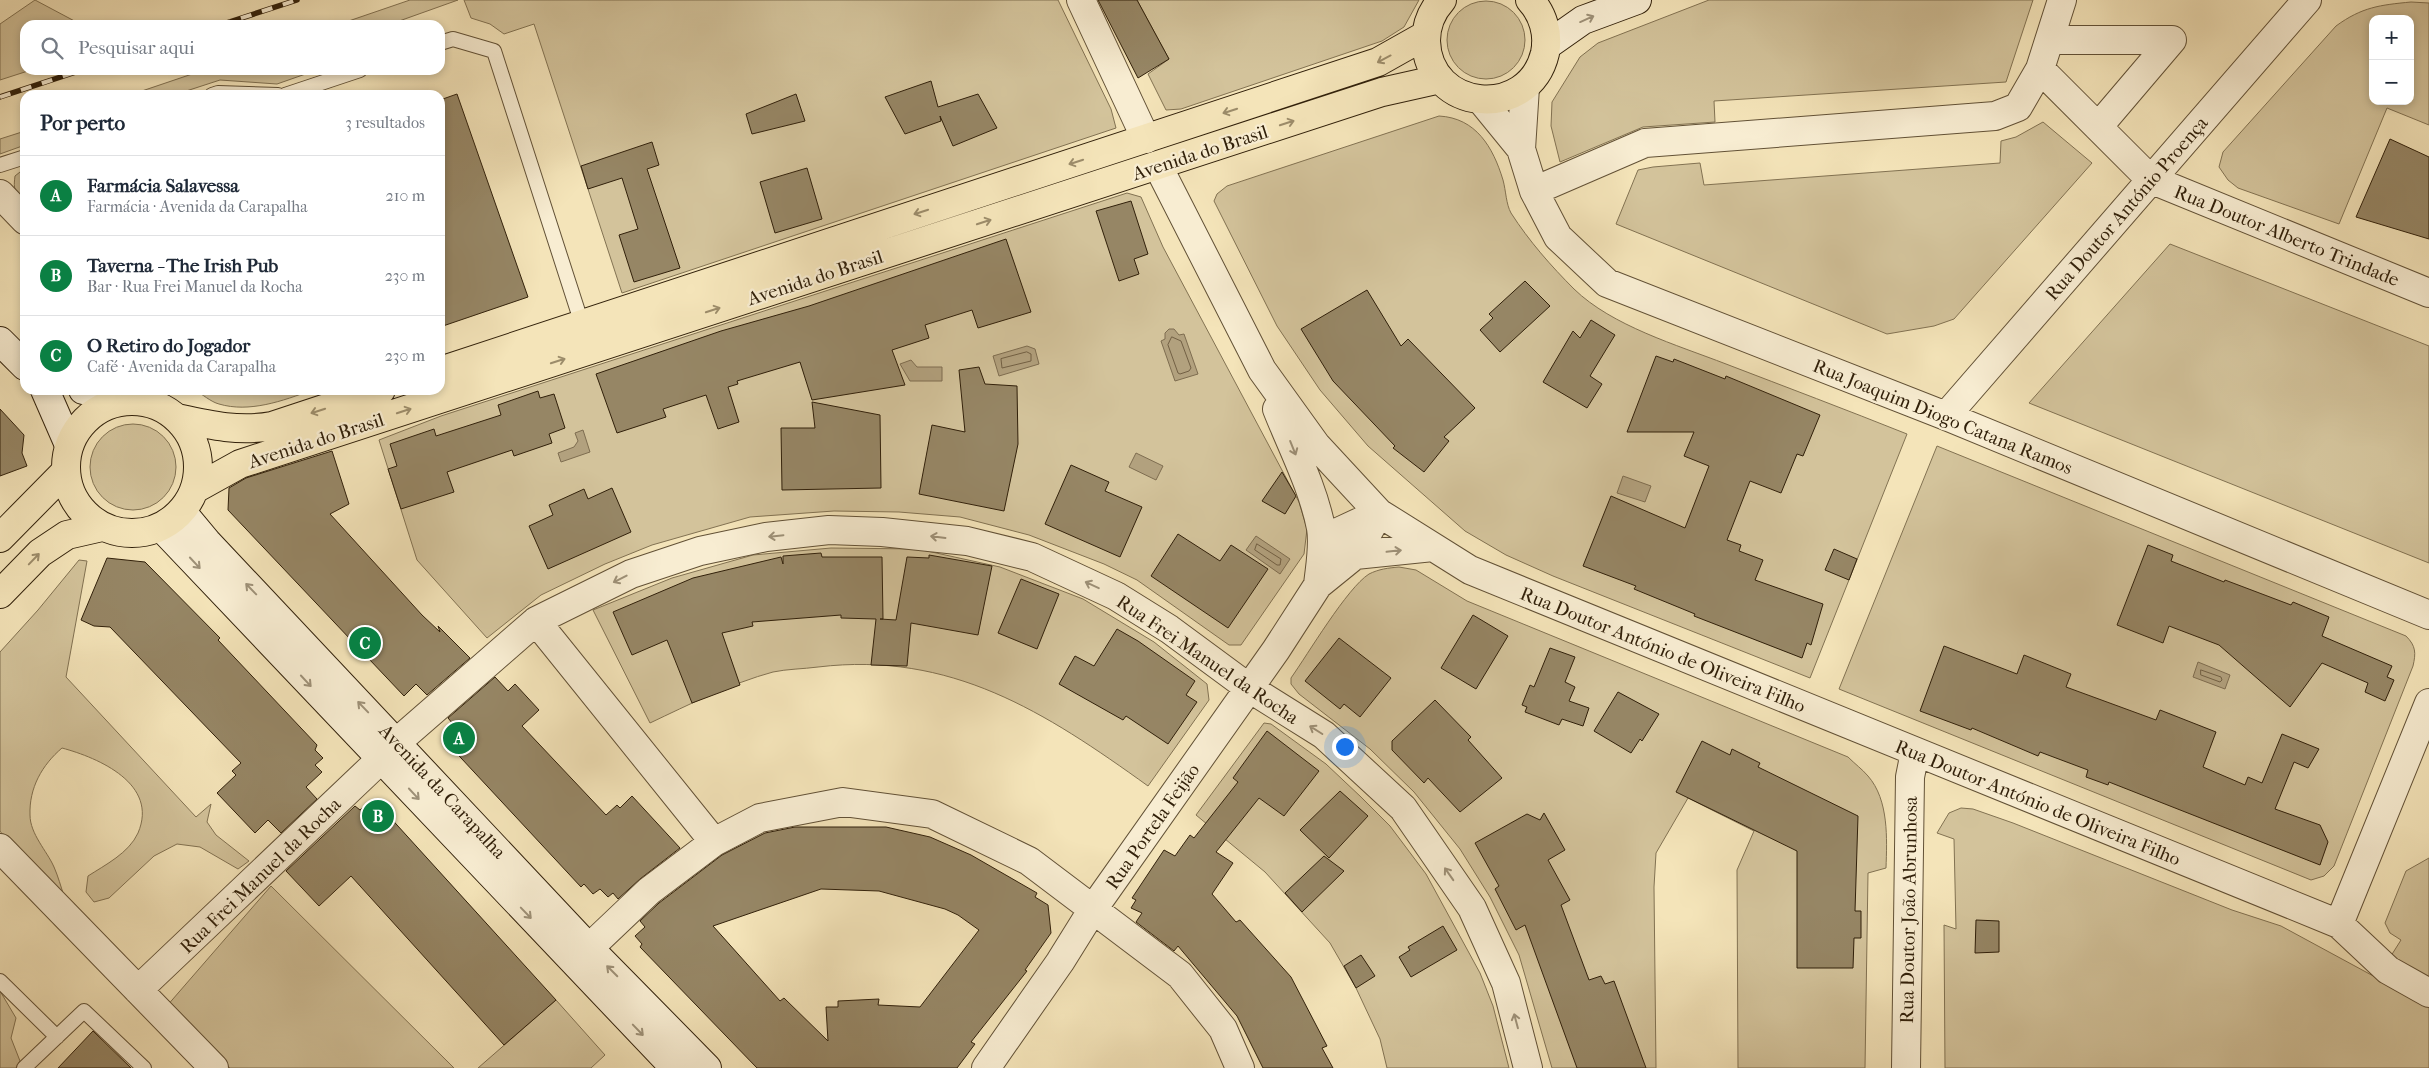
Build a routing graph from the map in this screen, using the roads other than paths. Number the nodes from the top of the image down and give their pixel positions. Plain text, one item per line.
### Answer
1 (1080, 0) edge
2 (1442, 0) edge
3 (1637, 0) edge
4 (2062, 0) edge
5 (2307, 0) edge
6 (1534, 1) edge
7 (1426, 35) junction
8 (2050, 40) junction
9 (445, 41) edge
10 (1546, 46) junction
11 (2040, 69) junction
12 (345, 75) edge
13 (1440, 79) junction
14 (1525, 86) junction
15 (300, 90) edge
16 (1481, 100) junction
17 (2098, 126) junction
18 (1146, 139) junction
19 (1521, 149) junction
20 (20, 159) edge
21 (0, 165) edge
22 (1158, 166) junction
23 (2150, 179) junction
24 (1534, 191) junction
25 (0, 194) edge
26 (20, 215) edge
27 (2429, 293) edge
28 (582, 324) junction
29 (0, 341) edge
30 (20, 361) edge
31 (445, 368) edge
32 (1262, 370) junction
33 (47, 395) edge
34 (103, 395) edge
35 (361, 395) edge
36 (128, 401) junction
37 (1946, 416) junction
38 (177, 418) junction
39 (67, 458) junction
40 (179, 509) junction
41 (1379, 513) junction
42 (102, 527) junction
43 (0, 538) edge
44 (1433, 547) junction
45 (1322, 554) junction
46 (1355, 556) junction
47 (1318, 585) junction
48 (0, 594) edge
49 (2429, 615) edge
50 (536, 621) junction
51 (1249, 688) junction
52 (2429, 703) edge
53 (389, 750) junction
54 (1915, 752) junction
55 (714, 842) junction
56 (0, 848) edge
57 (1094, 909) junction
58 (2339, 924) junction
59 (589, 948) junction
60 (0, 981) edge
61 (138, 990) junction
62 (2429, 993) edge
63 (57, 1037) junction
64 (24, 1068) edge
65 (144, 1068) edge
66 (214, 1068) edge
67 (675, 1068) edge
68 (707, 1068) edge
69 (986, 1068) edge
70 (1240, 1068) edge
71 (1528, 1068) edge
72 (1906, 1068) edge

1 - 18 street
2 - 7 main road
10 -> 3 street
4 - 8 street
5 - 23 street, Rua Doutor António Proença
6 - 10 main road
7 - 13 main road
7 -> 18 main road, Avenida do Brasil
8 - 11 street
8 - 17 street
9 - 28 lane
10 - 14 main road
11 - 17 street, Rua Doutor Alberto Trindade
11 - 24 street
12 - 15 lane
13 - 16 main road
22 -> 13 main road, Avenida do Brasil
14 - 16 main road
14 - 19 street, Rua Joaquim Diogo Catana Ramos
16 - 19 street, Rua Joaquim Diogo Catana Ramos
17 - 23 street, Rua Doutor Alberto Trindade
18 -> 28 main road, Avenida do Brasil
19 - 24 street, Rua Joaquim Diogo Catana Ramos
20 - 21 lane
22 - 32 street, Rua Doutor António de Oliveira Filho
40 -> 22 main road, Avenida do Brasil
23 - 27 street, Rua Doutor Alberto Trindade
23 - 37 street, Rua Doutor António Proença
24 - 37 street, Rua Joaquim Diogo Catana Ramos
25 - 26 street
28 - 31 main road, Avenida do Brasil
29 - 30 street
32 - 41 street, Rua Doutor António de Oliveira Filho
32 -> 45 street, Rua Portela Feijão
33 - 39 street
34 - 36 street
35 -> 38 main road, Avenida do Brasil
36 - 38 main road
36 - 39 main road
37 - 49 street, Rua Joaquim Diogo Catana Ramos
38 - 40 main road
39 - 42 main road
39 - 43 main road
40 - 42 main road
40 - 53 street
41 - 44 street, Rua Doutor António de Oliveira Filho
41 - 45 street, Rua Portela Feijão
41 - 46 street, Rua Portela Feijão
48 -> 42 main road
46 -> 44 street
44 - 54 street, Rua Doutor António de Oliveira Filho
45 - 47 street, Rua Portela Feijão
46 - 47 street, Rua Portela Feijão
47 - 51 street, Rua Portela Feijão
51 -> 50 street, Rua Frei Manuel da Rocha
50 - 53 street, Rua Frei Manuel da Rocha
50 - 55 street
51 - 57 street, Rua Portela Feijão
71 -> 51 street, Rua Frei Manuel da Rocha
52 - 58 street
53 - 59 street, Avenida da Carapalha
53 - 61 street, Rua Frei Manuel da Rocha
53 -> 67 street
54 - 58 street, Rua Doutor António de Oliveira Filho
54 - 72 street, Rua Doutor João Abrunhosa
55 - 57 street
55 - 59 street
56 - 61 street
57 - 69 street, Rua Portela Feijão
57 - 70 street
58 - 62 street
68 -> 59 street, Avenida da Carapalha
60 - 63 lane
61 - 66 street
63 - 64 lane
63 - 65 lane

